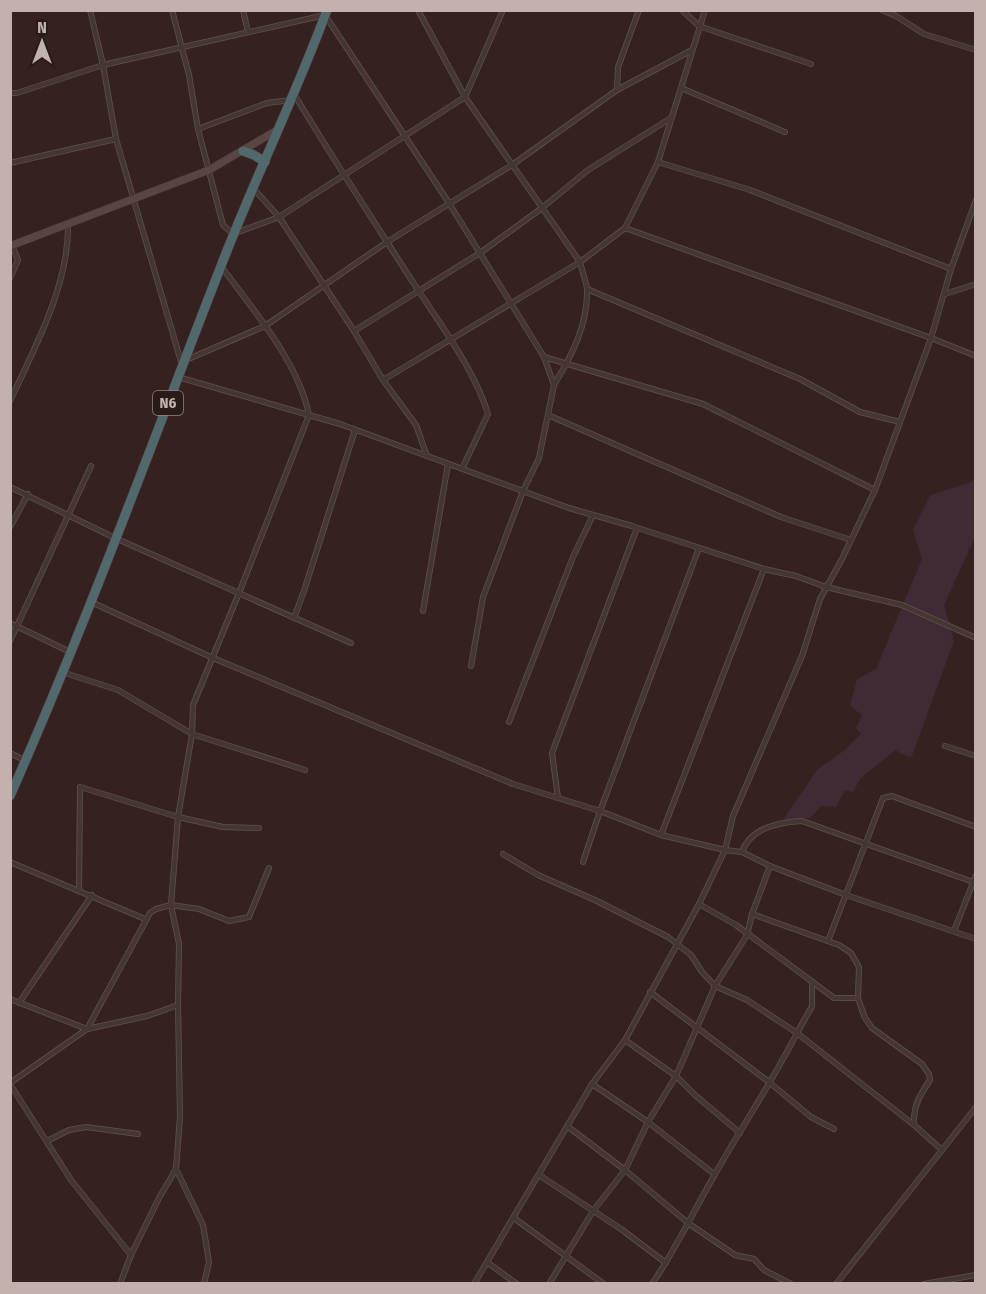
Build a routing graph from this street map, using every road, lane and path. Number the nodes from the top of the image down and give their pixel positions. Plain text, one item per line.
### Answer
1 (90, 10) edge
2 (172, 10) edge
3 (243, 10) edge
4 (418, 10) edge
5 (503, 10) edge
6 (639, 10) edge
7 (682, 10) edge
8 (705, 10) edge
9 (882, 10) edge
10 (326, 13) edge
11 (699, 26) junction
12 (248, 32) junction
13 (181, 47) junction
14 (692, 50) junction
15 (975, 50) edge
16 (811, 64) dead end
17 (104, 65) junction
18 (681, 88) junction
19 (617, 90) junction
20 (10, 93) edge
21 (292, 97) junction
22 (465, 97) junction
23 (671, 118) junction
24 (198, 129) junction
25 (279, 129) junction
26 (785, 132) dead end
27 (405, 136) junction
28 (116, 139) junction
29 (243, 151) junction
30 (265, 162) junction
31 (658, 162) junction
32 (10, 163) edge
33 (512, 165) junction
34 (209, 170) junction
35 (344, 177) junction
36 (253, 188) junction
37 (134, 200) junction
38 (975, 200) edge
39 (450, 203) junction
40 (542, 208) junction
41 (279, 218) junction
42 (68, 225) junction
43 (625, 228) junction
44 (233, 234) junction
45 (387, 242) junction
46 (11, 246) edge
47 (480, 253) junction
48 (580, 262) junction
49 (221, 266) junction
50 (951, 269) junction
51 (10, 278) edge
52 (325, 284) junction
53 (975, 284) edge
54 (587, 288) junction
55 (419, 291) junction
56 (945, 294) junction
57 (510, 303) junction
58 (265, 326) junction
59 (354, 331) junction
60 (931, 338) junction
61 (450, 340) junction
62 (975, 356) edge
63 (544, 357) junction
64 (183, 363) junction
65 (567, 363) junction
66 (178, 377) junction
67 (383, 380) junction
68 (554, 385) junction
69 (10, 400) edge
70 (309, 415) junction
71 (548, 415) junction
72 (900, 422) junction
73 (355, 430) junction
74 (427, 456) junction
75 (448, 464) junction
76 (91, 466) dead end
77 (462, 469) junction
78 (10, 487) edge
79 (875, 490) junction
80 (523, 491) junction
81 (28, 494) junction
82 (593, 515) junction
83 (69, 516) junction
84 (10, 527) edge
85 (637, 528) junction
86 (116, 538) junction
87 (851, 540) junction
88 (699, 549) junction
89 (764, 569) junction
90 (826, 587) junction
91 (239, 593) junction
92 (91, 602) junction
93 (423, 612) dead end
94 (294, 618) junction
95 (10, 622) edge
96 (17, 626) junction
97 (975, 638) edge
98 (10, 641) edge
99 (351, 643) dead end
100 (70, 652) junction
101 (213, 658) junction
102 (471, 666) dead end
103 (62, 672) junction
104 (509, 722) dead end
105 (192, 734) junction
106 (945, 746) dead end
107 (10, 753) edge
108 (975, 756) edge
109 (26, 761) junction
110 (305, 770) dead end
111 (10, 796) edge
112 (558, 798) junction
113 (600, 811) junction
114 (178, 818) junction
115 (975, 827) edge
116 (259, 828) dead end
117 (661, 835) junction
118 (865, 843) junction
119 (725, 850) junction
120 (742, 852) junction
121 (503, 854) dead end
122 (10, 862) edge
123 (583, 862) dead end
124 (770, 866) junction
125 (268, 868) dead end
126 (975, 875) edge
127 (974, 883) edge
128 (79, 890) junction
129 (92, 895) junction
130 (846, 895) junction
131 (699, 904) junction
132 (171, 905) junction
133 (752, 914) junction
134 (145, 919) junction
135 (954, 932) junction
136 (747, 935) junction
137 (975, 939) edge
138 (828, 941) junction
139 (676, 945) junction
140 (812, 981) junction
141 (715, 986) junction
142 (650, 992) junction
143 (858, 998) junction
144 (10, 999) edge
145 (19, 1003) junction
146 (178, 1005) junction
147 (696, 1027) junction
148 (87, 1029) junction
149 (797, 1034) junction
150 (625, 1040) junction
151 (676, 1076) junction
152 (769, 1082) junction
153 (10, 1083) edge
154 (592, 1084) junction
155 (975, 1107) edge
156 (648, 1122) junction
157 (914, 1125) junction
158 (567, 1126) junction
159 (834, 1129) dead end
160 (741, 1133) junction
161 (138, 1134) dead end
162 (46, 1141) junction
163 (942, 1150) junction
164 (176, 1169) junction
165 (625, 1170) junction
166 (714, 1174) junction
167 (538, 1175) junction
168 (593, 1211) junction
169 (513, 1218) junction
170 (688, 1223) junction
171 (131, 1255) junction
172 (565, 1256) junction
173 (488, 1263) junction
174 (666, 1263) junction
175 (975, 1275) edge
176 (120, 1284) edge
177 (204, 1284) edge
178 (474, 1284) edge
179 (517, 1284) edge
180 (549, 1284) edge
181 (604, 1284) edge
182 (652, 1284) edge
183 (791, 1284) edge
184 (836, 1284) edge
185 (924, 1284) edge

1 - 17 street
2 - 13 street
3 - 12 street
4 - 22 street
5 - 22 street
6 - 19 street
7 - 11 street
8 - 11 street
9 - 15 street
10 - 12 street
10 - 21 highway, N6
10 - 27 street
11 - 14 street
11 - 16 street
12 - 13 street
13 - 17 street
13 - 24 street
14 - 18 street
14 - 19 street
17 - 20 street
17 - 28 street
18 - 23 street
18 - 26 street
19 - 33 street
21 - 24 street
21 - 25 highway, N6
21 - 35 street
22 - 27 street
22 - 33 street
23 - 31 street
23 - 40 street
24 - 34 street
25 - 29 main road
25 - 30 highway, N6
27 - 35 street
27 - 39 street
28 - 32 street
28 - 37 street
29 - 30 highway
29 - 34 main road
30 - 36 highway, N6
31 - 43 street
31 - 50 street
33 - 39 street
33 - 40 street
34 - 37 main road
34 - 44 street
35 - 41 street
35 - 45 street
36 - 41 street
36 - 44 highway, N6
37 - 42 main road
37 - 64 street
38 - 50 street
39 - 45 street
39 - 47 street
40 - 47 street
40 - 48 street
41 - 44 street
41 - 52 street
42 - 46 main road
42 - 69 street
43 - 48 street
43 - 60 street
44 - 49 highway, N6
45 - 52 street
45 - 55 street
46 - 51 street
47 - 55 street
47 - 57 street
48 - 54 street
48 - 57 street
49 - 58 street
49 - 64 highway, N6
50 - 56 street
52 - 58 street
52 - 59 street
53 - 56 street
54 - 65 street
54 - 72 street
55 - 59 street
55 - 61 street
56 - 60 street
57 - 61 street
57 - 63 street
58 - 64 street
58 - 70 street
59 - 67 street
60 - 62 street
60 - 72 street
61 - 67 street
61 - 77 street
63 - 65 street
63 - 68 street
64 - 66 highway, N6
65 - 68 street
65 - 79 street
66 - 70 street
66 - 86 highway, N6
67 - 74 street
68 - 71 street
70 - 73 street
70 - 91 street
71 - 80 street
71 - 87 street
72 - 79 street
73 - 74 street
73 - 94 street
74 - 75 street
75 - 77 street
75 - 93 street
76 - 83 street
77 - 80 street
78 - 81 street
79 - 87 street
80 - 82 street
80 - 102 street
81 - 83 street
81 - 84 street
82 - 85 street
82 - 104 street
83 - 86 street
83 - 96 street
85 - 88 street
85 - 112 street
86 - 91 street
86 - 92 highway, N6
87 - 90 street
88 - 89 street
88 - 113 street
89 - 90 street
89 - 117 street
90 - 97 street
90 - 119 street
91 - 94 street
91 - 101 street
92 - 100 highway, N6
92 - 101 street
94 - 99 street
95 - 96 street
96 - 98 street
96 - 100 street
100 - 103 highway, N6
101 - 105 street
101 - 112 street
103 - 105 street
103 - 109 highway, N6
105 - 110 street
105 - 114 street
106 - 108 street
107 - 109 street
109 - 111 highway, N6
112 - 113 street
113 - 117 street
113 - 123 street
114 - 116 street
114 - 128 street
114 - 132 street
115 - 118 street
117 - 119 street
118 - 120 street
118 - 127 street
118 - 130 street
119 - 120 street
119 - 131 street
120 - 124 street
121 - 139 street
122 - 128 street
124 - 130 street
124 - 133 street
125 - 132 street
126 - 127 street
127 - 135 street
128 - 129 street
129 - 134 street
129 - 145 street
130 - 135 street
130 - 138 street
131 - 136 street
131 - 139 street
132 - 134 street
132 - 146 street
133 - 136 street
133 - 138 street
134 - 148 street
135 - 137 street
136 - 140 street
136 - 141 street
138 - 143 street
139 - 141 street
139 - 142 street
140 - 143 street
140 - 149 street
141 - 147 street
141 - 149 street
142 - 147 street
142 - 150 street
143 - 157 street
144 - 145 street
145 - 148 street
146 - 148 street
146 - 164 street
147 - 151 street
147 - 152 street
148 - 153 street
149 - 152 street
149 - 157 street
150 - 151 street
150 - 154 street
151 - 156 street
151 - 160 street
152 - 159 street
152 - 160 street
153 - 162 street
154 - 156 street
154 - 158 street
155 - 163 street
156 - 165 street
156 - 166 street
157 - 163 street
158 - 165 street
158 - 167 street
160 - 166 street
161 - 162 street
162 - 171 street
163 - 184 street
164 - 171 street
164 - 177 street
165 - 168 street
165 - 170 street
166 - 170 street
167 - 168 street
167 - 169 street
168 - 172 street
168 - 174 street
169 - 172 street
169 - 173 street
170 - 174 street
170 - 183 street
171 - 176 street
172 - 180 street
172 - 181 street
173 - 178 street
173 - 179 street
174 - 182 street
175 - 185 street

